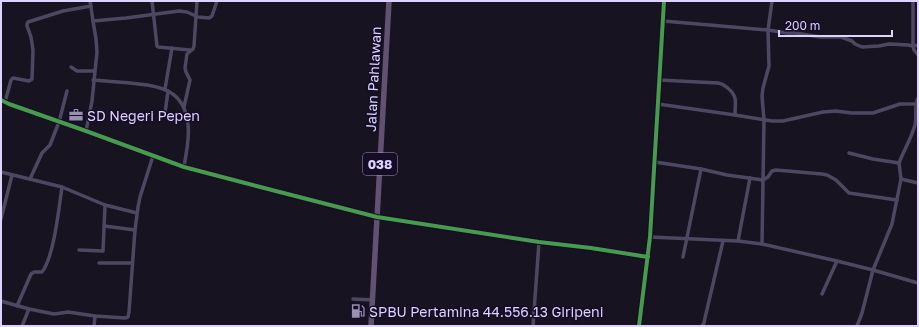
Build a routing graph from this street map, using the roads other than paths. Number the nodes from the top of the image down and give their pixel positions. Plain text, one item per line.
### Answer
1 (90, 1) edge
2 (152, 1) edge
3 (197, 1) edge
4 (217, 1) edge
5 (389, 1) edge
6 (664, 1) edge
7 (772, 1) edge
8 (913, 1) edge
9 (91, 6) junction
10 (154, 14) junction
11 (196, 16) junction
12 (92, 21) junction
13 (663, 21) junction
14 (768, 30) junction
15 (918, 45) edge
16 (913, 46) junction
17 (172, 48) junction
18 (190, 50) junction
19 (918, 55) edge
20 (71, 67) dead end
21 (94, 71) junction
22 (93, 80) junction
23 (660, 80) junction
24 (167, 90) junction
25 (67, 91) dead end
26 (918, 98) edge
27 (1, 100) edge
28 (5, 102) junction
29 (658, 104) junction
30 (916, 104) junction
31 (184, 107) junction
32 (165, 113) dead end
33 (735, 115) junction
34 (764, 120) junction
35 (59, 122) junction
36 (86, 131) junction
37 (849, 153) dead end
38 (153, 156) junction
39 (655, 162) junction
40 (899, 163) junction
41 (184, 167) junction
42 (701, 169) junction
43 (1, 172) edge
44 (12, 175) junction
45 (750, 178) junction
46 (30, 179) junction
47 (901, 179) junction
48 (763, 180) junction
49 (918, 183) edge
50 (62, 187) junction
51 (896, 200) junction
52 (105, 205) junction
53 (137, 213) junction
54 (377, 217) junction
55 (1, 219) edge
56 (104, 226) junction
57 (135, 230) junction
58 (650, 237) junction
59 (686, 239) junction
60 (723, 240) junction
61 (738, 241) junction
62 (539, 242) junction
63 (762, 244) junction
64 (79, 250) dead end
65 (648, 257) junction
66 (683, 257) dead end
67 (837, 261) junction
68 (99, 263) dead end
69 (132, 264) junction
70 (873, 270) junction
71 (918, 282) edge
72 (822, 294) dead end
73 (353, 299) dead end
74 (373, 300) junction
75 (1, 302) edge
76 (17, 306) junction
77 (29, 309) junction
78 (95, 316) junction
79 (22, 326) edge
80 (94, 326) edge
81 (371, 326) edge
82 (533, 326) edge
83 (639, 326) edge
84 (702, 326) edge
85 (857, 326) edge

1 - 9 street
2 - 10 street
3 - 11 street
4 - 11 street
5 - 54 main road, Jalan Pahlawan / 038
6 - 13 street
7 - 14 street
8 - 16 street
9 - 12 street
9 - 28 street
10 - 11 street
10 - 12 street
10 - 17 street
11 - 18 street
12 - 21 street
13 - 14 street
13 - 23 street
14 - 16 street
14 - 34 street
15 - 16 street
16 - 19 street
17 - 18 street
17 - 24 street
18 - 31 street
20 - 21 street
21 - 22 street
22 - 24 street
22 - 36 street
23 - 29 street
23 - 33 street
24 - 31 street
24 - 32 street
25 - 35 street
26 - 30 street
27 - 28 street
28 - 35 street
29 - 33 street
29 - 39 street
30 - 34 street
30 - 40 street
31 - 41 street
33 - 34 street
34 - 48 street
35 - 36 street
35 - 46 street
36 - 38 street
37 - 40 street
38 - 41 street
38 - 53 street
39 - 42 street
39 - 58 street
40 - 47 street
41 - 54 street
42 - 45 street
42 - 59 street
43 - 44 street
44 - 46 street
44 - 55 street
45 - 48 street
45 - 61 street
46 - 50 street
47 - 49 street
47 - 51 street
48 - 51 street
48 - 63 street
50 - 52 street
50 - 76 street
51 - 70 street
52 - 53 street
52 - 56 street
53 - 57 street
54 - 62 street
54 - 74 main road, Jalan Pahlawan / 038
56 - 57 street
56 - 64 street
57 - 69 street
58 - 59 street
58 - 65 street
59 - 60 street
59 - 66 street
60 - 61 street
60 - 84 street
61 - 63 street
62 - 65 street
62 - 82 street
63 - 67 street
65 - 83 street
67 - 70 street
67 - 72 street
68 - 69 street
69 - 78 street
70 - 71 street
70 - 85 street
73 - 74 street
74 - 81 main road, Jalan Pahlawan / 038
75 - 76 street
76 - 77 street
77 - 78 street
77 - 79 street
78 - 80 street

